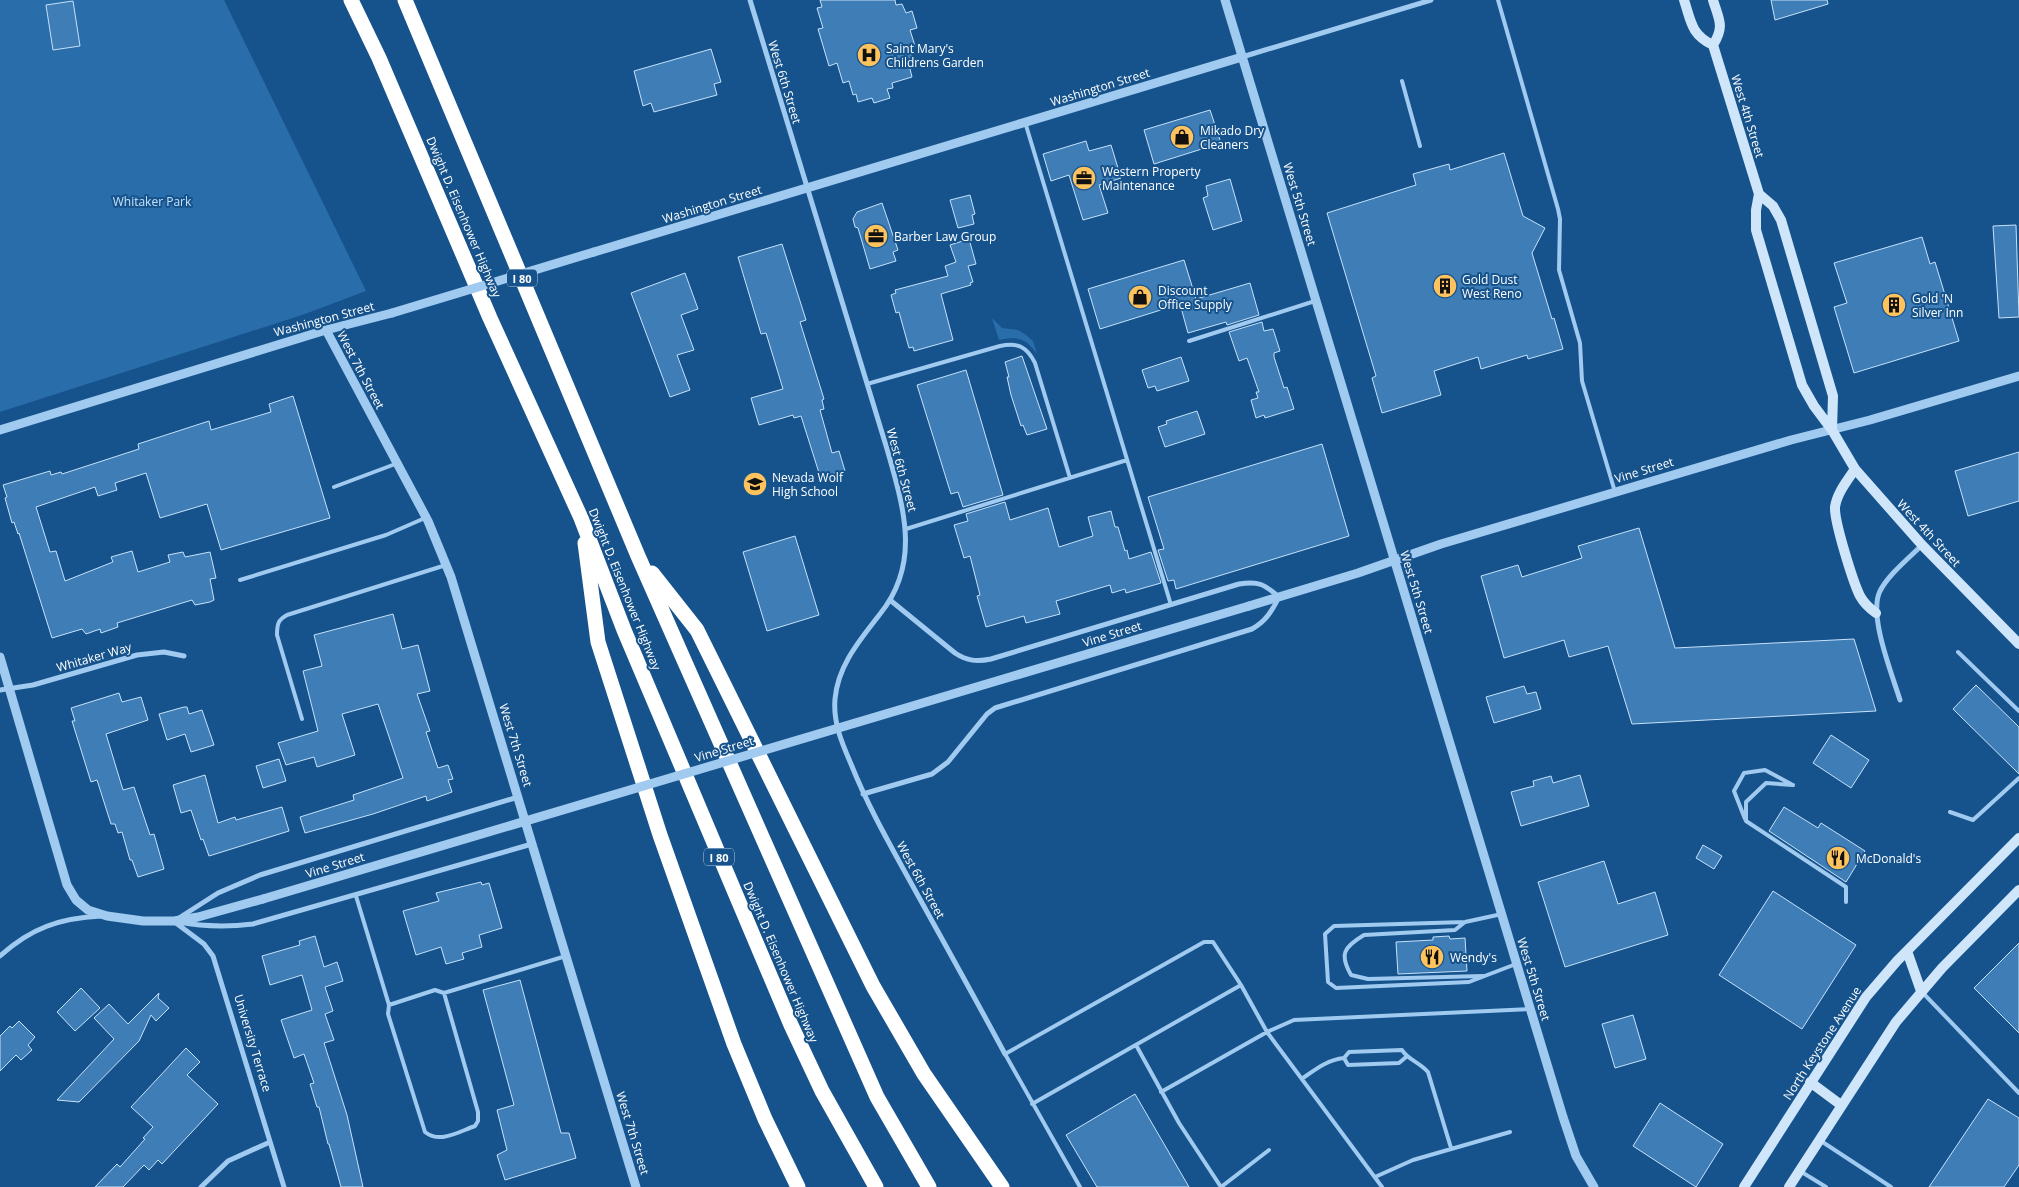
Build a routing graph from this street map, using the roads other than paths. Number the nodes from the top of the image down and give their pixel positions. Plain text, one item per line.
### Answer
1 (351, 0) edge
2 (405, 0) edge
3 (750, 0) edge
4 (1225, 0) edge
5 (1431, 0) edge
6 (1498, 0) edge
7 (1684, 0) edge
8 (1713, 0) edge
9 (1713, 45) junction
10 (1242, 57) junction
11 (1402, 81) dead end
12 (1025, 122) junction
13 (1420, 146) dead end
14 (807, 188) junction
15 (1759, 194) junction
16 (1316, 300) junction
17 (326, 330) junction
18 (1188, 341) dead end
19 (2019, 376) edge
20 (867, 384) junction
21 (0, 430) edge
22 (1832, 430) junction
23 (1127, 460) junction
24 (398, 464) junction
25 (1855, 469) junction
26 (1070, 478) junction
27 (334, 487) dead end
28 (1615, 492) junction
29 (426, 517) junction
30 (581, 518) junction
31 (906, 529) junction
32 (1922, 545) junction
33 (638, 556) junction
34 (1395, 561) junction
35 (446, 565) junction
36 (240, 580) dead end
37 (1279, 597) junction
38 (890, 600) junction
39 (1171, 605) junction
40 (1876, 613) junction
41 (2019, 644) edge
42 (1958, 652) dead end
43 (184, 656) dead end
44 (0, 657) edge
45 (5, 690) edge
46 (1900, 700) dead end
47 (2019, 711) edge
48 (302, 719) dead end
49 (2019, 778) edge
50 (863, 794) junction
51 (518, 798) junction
52 (1950, 812) dead end
53 (1746, 821) junction
54 (2019, 838) edge
55 (532, 844) junction
56 (2019, 890) edge
57 (356, 896) junction
58 (1846, 902) dead end
59 (1502, 914) junction
60 (107, 916) junction
61 (174, 921) junction
62 (1465, 922) junction
63 (1907, 951) junction
64 (0, 956) edge
65 (566, 956) junction
66 (1516, 964) junction
67 (1483, 976) junction
68 (1241, 985) junction
69 (1921, 991) junction
70 (444, 993) junction
71 (389, 1005) junction
72 (1530, 1009) junction
73 (1267, 1032) junction
74 (1136, 1045) junction
75 (1005, 1054) junction
76 (1406, 1057) junction
77 (1344, 1058) junction
78 (1303, 1078) junction
79 (1810, 1082) junction
80 (1161, 1092) junction
81 (2019, 1093) edge
82 (1032, 1104) junction
83 (1841, 1105) junction
84 (1510, 1132) dead end
85 (1819, 1140) junction
86 (270, 1142) junction
87 (1451, 1148) junction
88 (1269, 1150) dead end
89 (1800, 1170) junction
90 (1375, 1177) junction
91 (201, 1187) edge
92 (284, 1187) edge
93 (636, 1187) edge
94 (798, 1187) edge
95 (876, 1187) edge
96 (929, 1187) edge
97 (1002, 1187) edge
98 (1080, 1187) edge
99 (1221, 1187) edge
100 (1382, 1187) edge
101 (1594, 1187) edge
102 (1744, 1187) edge
103 (1789, 1187) edge
104 (1826, 1187) edge
105 (1891, 1187) edge

1 - 30 highway, Dwight D. Eisenhower Highway / I 80
2 - 33 highway, Dwight D. Eisenhower Highway / I 80
3 - 14 street, West 6th Street
4 - 10 street, West 5th Street
5 - 10 street, Washington Street
6 - 28 lane
7 - 9 main road
8 - 9 main road
9 - 15 main road, West 4th Street
10 - 12 street, Washington Street
10 - 16 street, West 5th Street
11 - 13 lane
12 - 14 street, Washington Street
12 - 23 lane
14 - 17 street, Washington Street, bridge
14 - 20 street, West 6th Street
15 - 22 main road, West 4th Street
15 - 22 main road, West 4th Street
16 - 18 lane
16 - 34 street, West 5th Street
17 - 21 street, Washington Street
17 - 24 street, West 7th Street
19 - 22 street, Vine Street
20 - 26 lane
20 - 31 street, West 6th Street
22 - 25 main road, West 4th Street
22 - 28 street, Vine Street
23 - 26 lane
23 - 39 lane
24 - 27 lane
24 - 29 street, West 7th Street
25 - 32 main road, West 4th Street
25 - 40 main road
26 - 31 lane
28 - 34 street, Vine Street
29 - 35 street, West 7th Street
29 - 36 lane
30 - 94 highway
30 - 95 highway, Dwight D. Eisenhower Highway / I 80
31 - 38 street, West 6th Street
32 - 40 street
32 - 41 main road, West 4th Street
33 - 96 highway, Dwight D. Eisenhower Highway / I 80
33 - 97 highway
34 - 37 street, Vine Street
34 - 59 street, West 5th Street
35 - 48 lane
35 - 51 street, West 7th Street
37 - 39 street, Vine Street
37 - 50 street
37 - 61 street, Vine Street, bridge
38 - 39 street, Vine Street
38 - 50 street, West 6th Street
40 - 46 street
42 - 47 lane
43 - 45 street, Whitaker Way
44 - 45 street
45 - 60 street
49 - 52 lane
50 - 75 street, West 6th Street
51 - 55 street, West 7th Street
51 - 61 street, Vine Street
53 - 53 lane
53 - 58 lane
54 - 63 main road, North Keystone Avenue
55 - 57 street, Vine Street
55 - 65 street, West 7th Street
56 - 69 main road
57 - 61 street, Vine Street
57 - 71 lane
59 - 62 lane
59 - 66 street, West 5th Street
60 - 61 street, Vine Street
60 - 64 street, Vine Street
61 - 86 street, University Terrace
62 - 67 lane
62 - 67 lane
63 - 69 main road
63 - 79 main road, North Keystone Avenue
65 - 70 lane
65 - 93 street, West 7th Street
66 - 67 lane
66 - 72 street, West 5th Street
68 - 73 lane
68 - 74 lane
68 - 75 lane
69 - 81 lane
69 - 83 main road
70 - 71 lane
70 - 71 lane
72 - 73 lane
72 - 101 street, West 5th Street
73 - 78 lane
73 - 80 lane
74 - 80 lane
74 - 82 lane
75 - 82 lane
76 - 77 lane
76 - 77 lane
76 - 87 lane
77 - 78 lane
78 - 90 lane
79 - 83 main road
79 - 102 main road, North Keystone Avenue
80 - 99 lane
82 - 98 lane
83 - 85 main road
84 - 87 lane
85 - 89 main road
85 - 105 lane
86 - 91 street
86 - 92 street, University Terrace
87 - 90 lane
88 - 99 lane
89 - 103 main road
89 - 104 lane
90 - 100 lane

